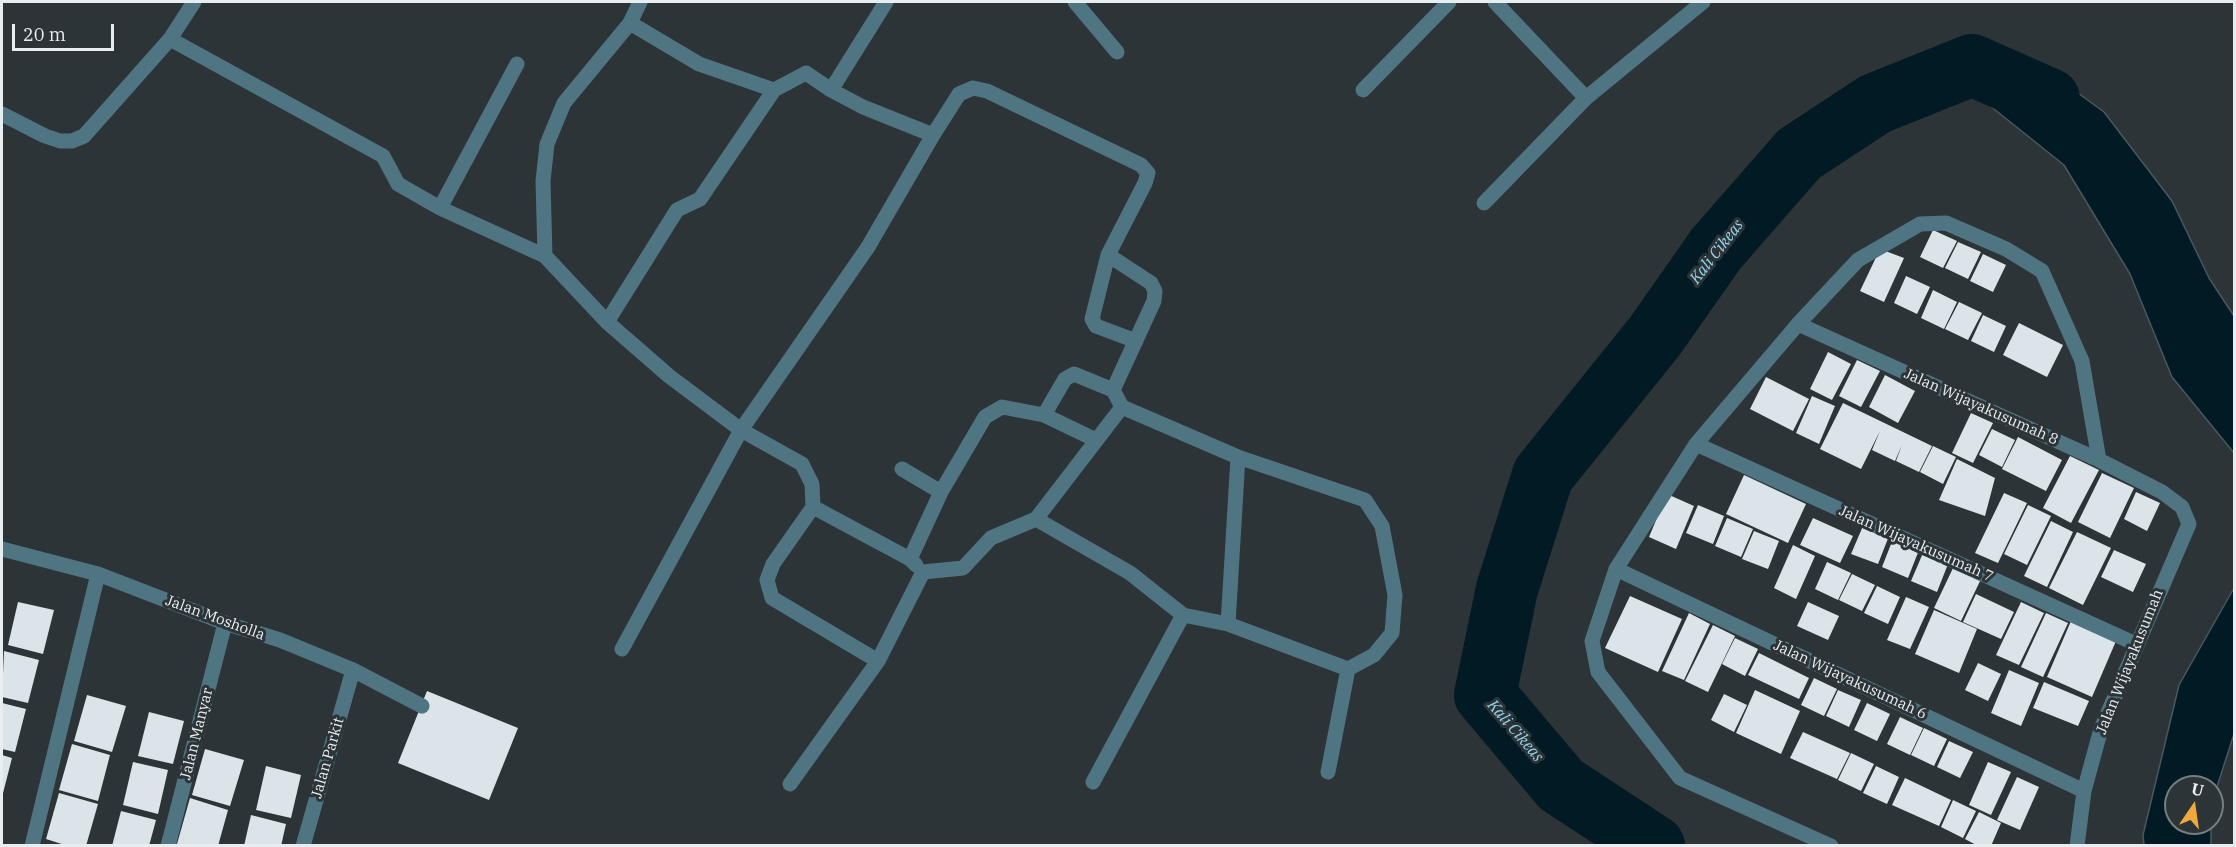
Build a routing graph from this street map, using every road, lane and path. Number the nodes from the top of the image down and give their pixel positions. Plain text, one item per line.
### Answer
1 (194, 2) edge
2 (640, 2) edge
3 (886, 2) edge
4 (1075, 2) edge
5 (1449, 2) edge
6 (1495, 2) edge
7 (1703, 2) edge
8 (630, 23) junction
9 (170, 39) junction
10 (1117, 52) dead end
11 (517, 64) dead end
12 (774, 90) junction
13 (831, 90) junction
14 (1363, 90) dead end
15 (1586, 99) junction
16 (2, 114) edge
17 (933, 135) junction
18 (1484, 203) dead end
19 (440, 208) junction
20 (1108, 255) junction
21 (544, 256) junction
22 (607, 322) junction
23 (1798, 324) junction
24 (1136, 341) junction
25 (1113, 390) junction
26 (1122, 407) junction
27 (1044, 415) junction
28 (741, 430) junction
29 (1096, 440) junction
30 (1696, 444) junction
31 (1238, 457) junction
32 (2098, 460) junction
33 (902, 469) dead end
34 (941, 492) junction
35 (2162, 492) joint
36 (813, 507) junction
37 (1036, 519) junction
38 (2, 549) edge
39 (910, 559) junction
40 (1616, 569) junction
41 (923, 572) junction
42 (98, 574) junction
43 (1183, 615) junction
44 (225, 623) junction
45 (1228, 624) junction
46 (2136, 644) junction
47 (622, 649) dead end
48 (878, 661) junction
49 (1348, 669) junction
50 (353, 670) junction
51 (422, 706) dead end
52 (1328, 772) dead end
53 (1093, 782) dead end
54 (790, 784) dead end
55 (2084, 791) junction
56 (32, 846) edge
57 (168, 846) edge
58 (303, 846) edge
59 (1831, 846) edge
60 (2077, 846) edge

1 - 9 street
2 - 8 street
3 - 13 street
4 - 10 street
5 - 14 street
6 - 15 street
7 - 15 street
8 - 12 street
8 - 21 street
9 - 16 street
9 - 19 street
11 - 19 street
12 - 13 street
12 - 22 street
13 - 17 street
15 - 18 street
17 - 20 street
17 - 28 street
19 - 21 street
20 - 24 street
20 - 24 street
21 - 22 street
22 - 28 street
23 - 30 street
23 - 32 street, Jalan Wijayakusumah 8
23 - 32 street
24 - 25 street
25 - 26 street
25 - 27 street
26 - 29 street
26 - 31 street
27 - 29 street
27 - 34 street
28 - 36 street
28 - 47 street
29 - 37 street
30 - 40 street
30 - 46 street, Jalan Wijayakusumah 7
31 - 45 street
31 - 49 street
32 - 35 street, Jalan Wijayakusumah 8
33 - 34 street
34 - 39 street
35 - 46 street, Jalan Wijayakusumah
36 - 39 street
36 - 48 street
37 - 41 street
37 - 43 street
38 - 42 street, Jalan Mosholla
39 - 41 street
40 - 55 street, Jalan Wijayakusumah 6
40 - 59 street
41 - 48 street
42 - 44 street, Jalan Mosholla
42 - 56 street
43 - 45 street
43 - 53 street
44 - 50 street, Jalan Mosholla
44 - 57 street, Jalan Manyar
45 - 49 street
46 - 55 street, Jalan Wijayakusumah
48 - 54 street
49 - 52 street
50 - 51 street, Jalan Mosholla
50 - 58 street, Jalan Parkit
55 - 60 street, Jalan Wijayakusumah

